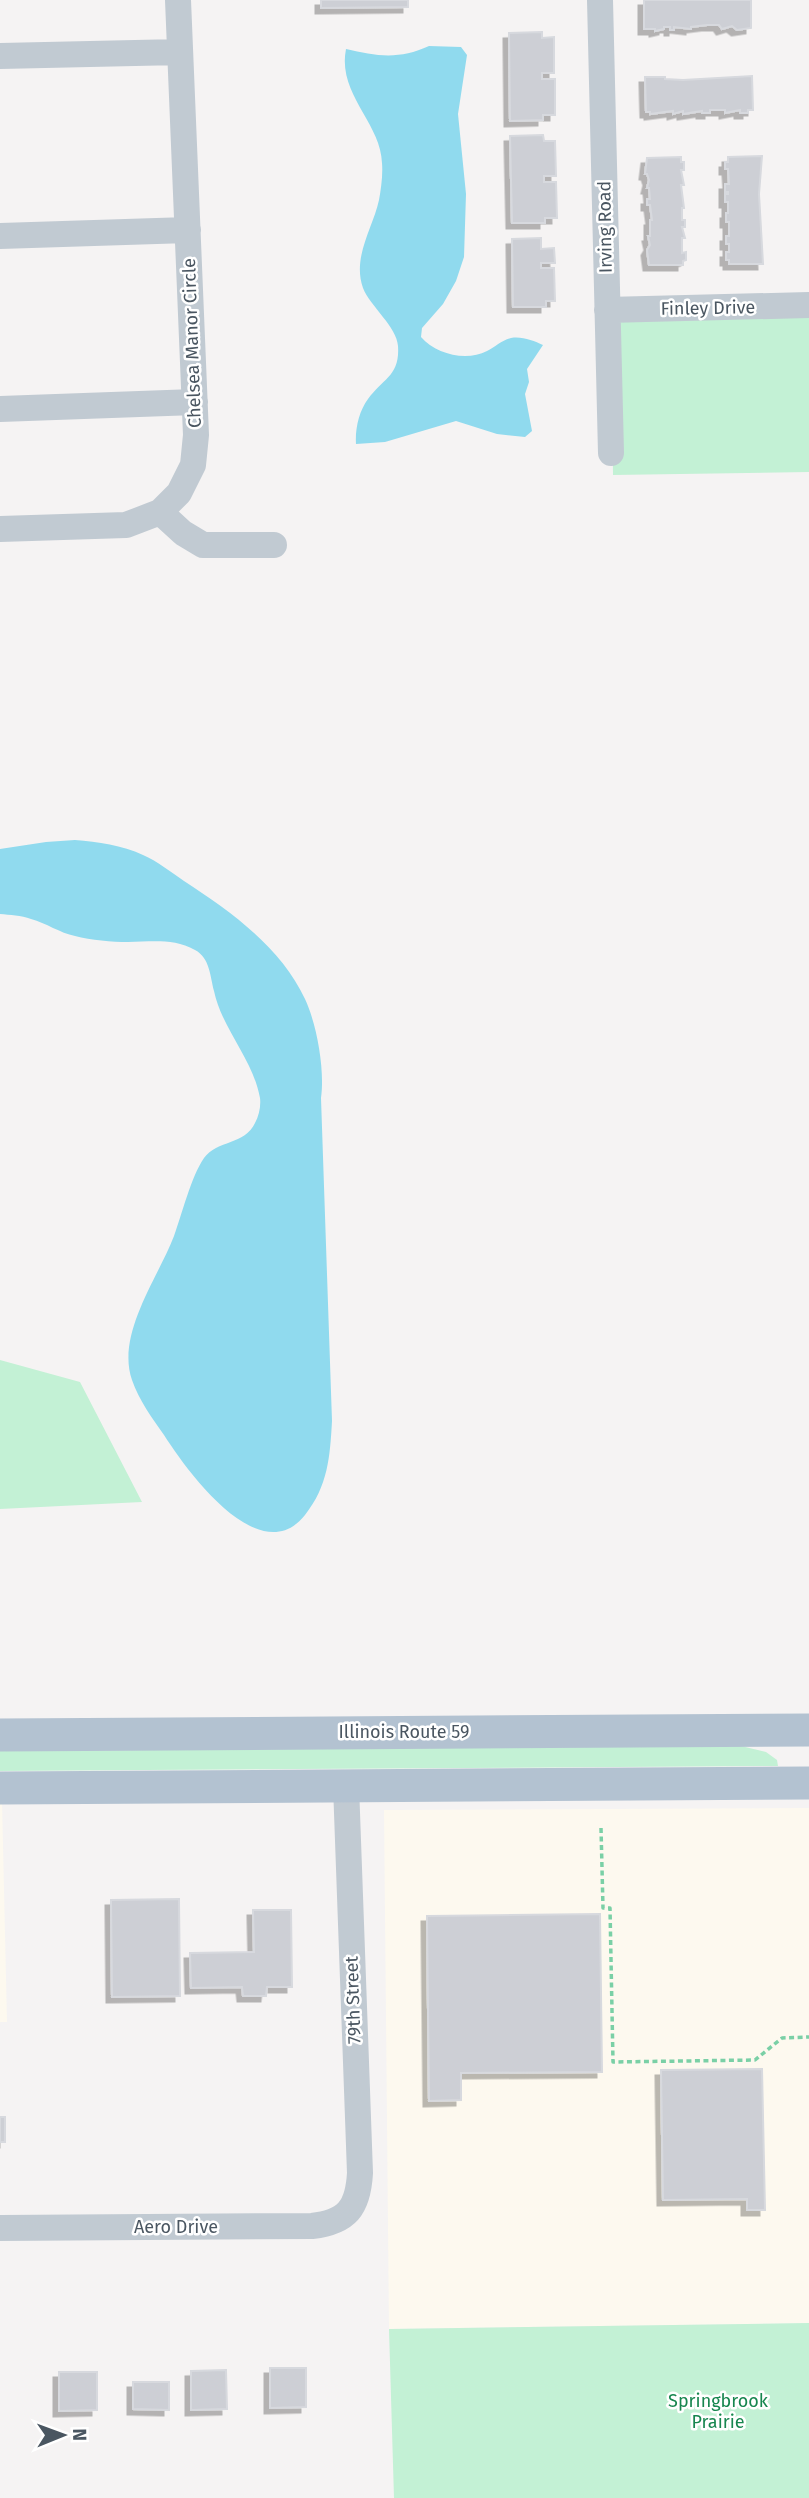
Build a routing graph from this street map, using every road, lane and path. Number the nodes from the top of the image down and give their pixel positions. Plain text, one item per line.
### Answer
1 (178, 0) edge
2 (600, 0) edge
3 (180, 52) junction
4 (0, 56) edge
5 (188, 230) junction
6 (0, 236) edge
7 (809, 306) edge
8 (607, 310) junction
9 (195, 402) junction
10 (0, 409) edge
11 (611, 453) dead end
12 (160, 512) junction
13 (0, 529) edge
14 (274, 545) dead end
15 (809, 1730) edge
16 (0, 1735) edge
17 (809, 1783) edge
18 (346, 1785) junction
19 (0, 1788) edge
20 (601, 1828) dead end
21 (809, 2037) edge
22 (348, 2212) joint
23 (0, 2228) edge

1 - 3 street, Chelsea Manor Circle
2 - 8 street, Irving Road
3 - 4 street
3 - 5 street, Chelsea Manor Circle
5 - 6 street
5 - 9 street, Chelsea Manor Circle
7 - 8 street, Finley Drive
8 - 11 street, Irving Road
9 - 10 street
9 - 12 street, Chelsea Manor Circle
12 - 13 street, Chelsea Manor Circle
12 - 14 street
15 - 16 main road, Illinois Route 59
17 - 18 main road
18 - 19 main road
18 - 22 street, 79th Street
20 - 21 path
22 - 23 street, Aero Drive

